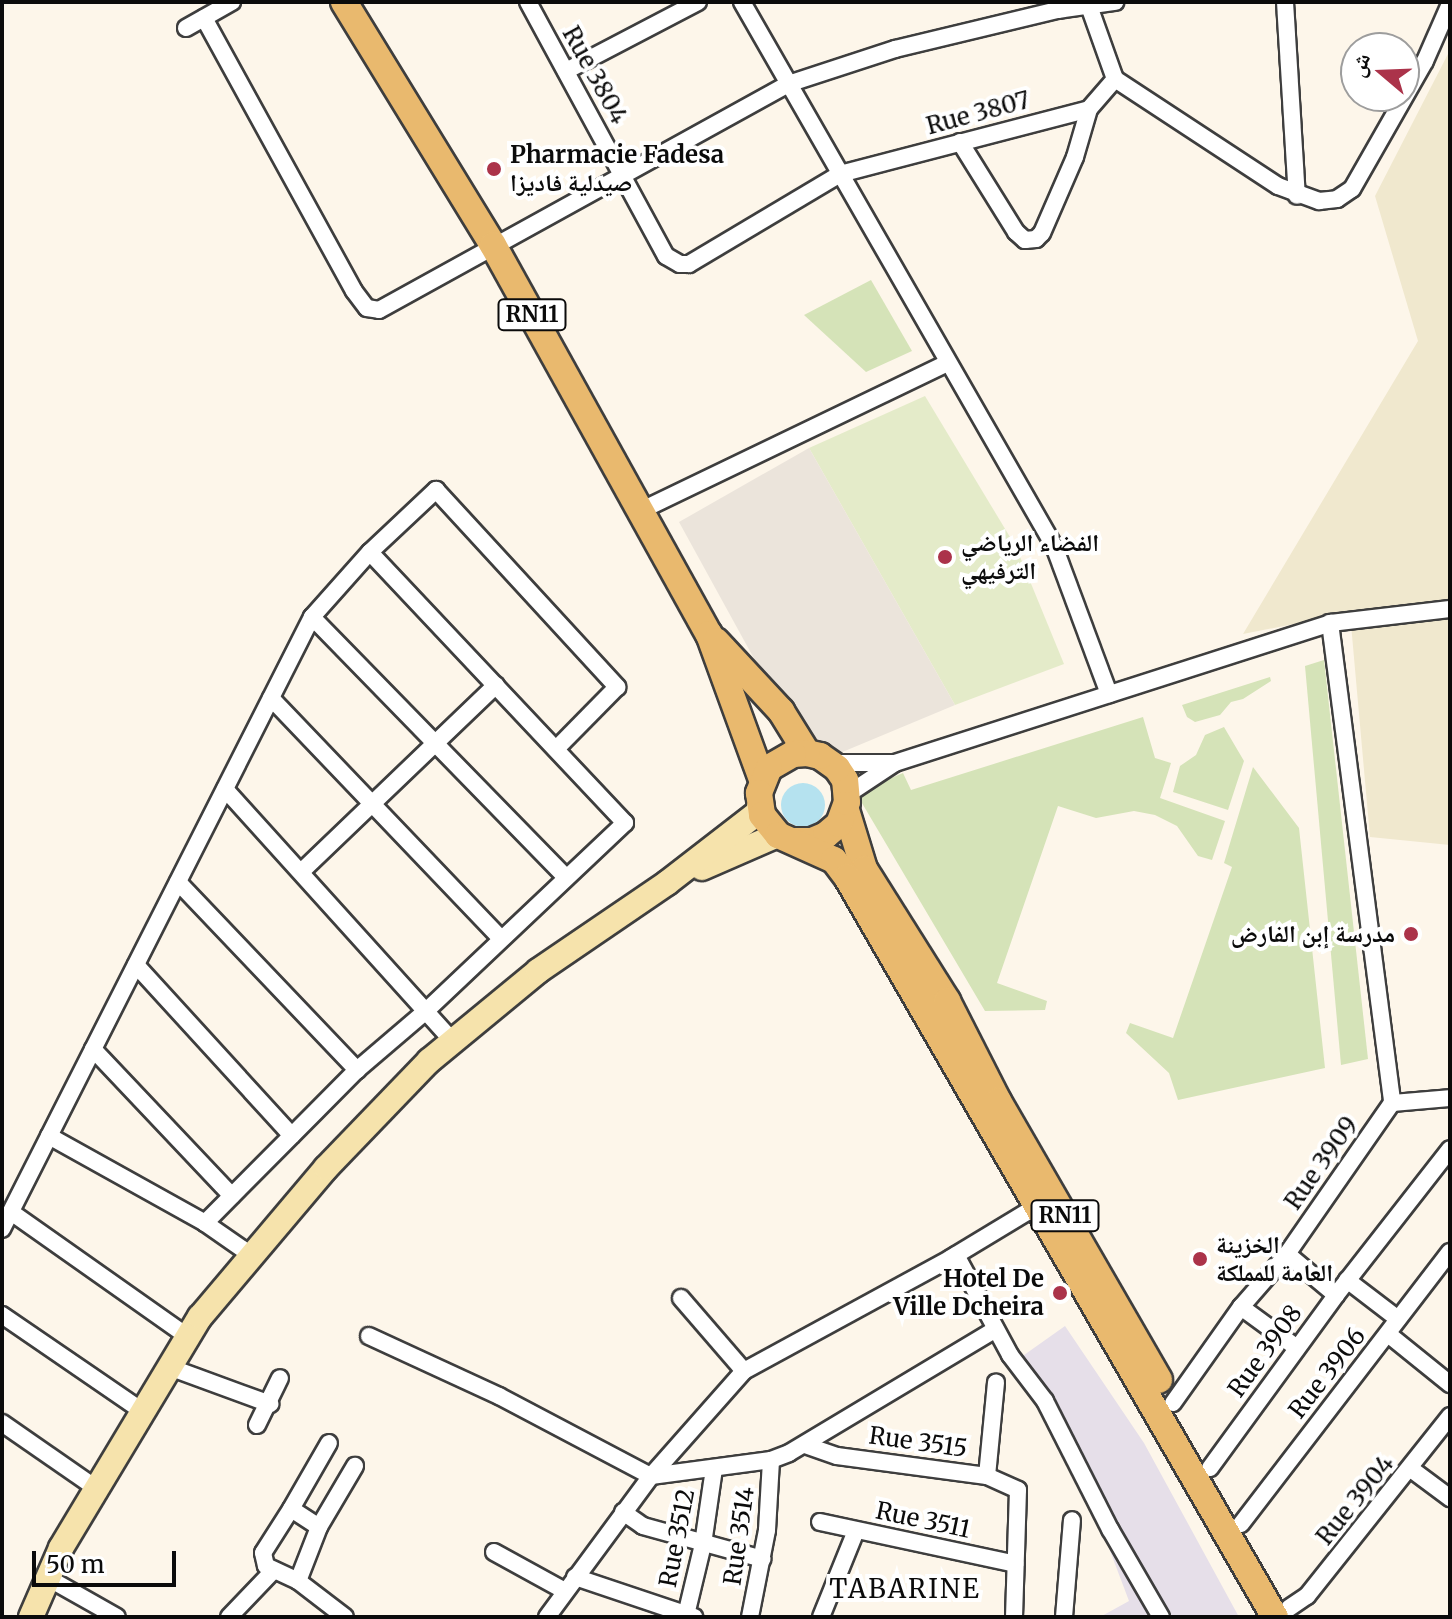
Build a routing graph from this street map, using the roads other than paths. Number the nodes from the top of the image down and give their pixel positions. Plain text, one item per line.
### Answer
1 (232, 2) edge
2 (344, 2) edge
3 (528, 2) edge
4 (698, 2) edge
5 (742, 2) edge
6 (1115, 2) edge
7 (1285, 2) edge
8 (1450, 4) edge
9 (1055, 6) edge
10 (1089, 6) junction
11 (204, 18) junction
12 (186, 28) dead end
13 (566, 71) junction
14 (1115, 79) junction
15 (788, 84) junction
16 (1089, 109) junction
17 (960, 142) junction
18 (622, 174) junction
19 (840, 174) junction
20 (1297, 196) junction
21 (493, 245) junction
22 (666, 256) joint
23 (947, 363) junction
24 (642, 510) junction
25 (370, 552) junction
26 (1450, 609) edge
27 (312, 617) junction
28 (1330, 623) junction
29 (709, 634) junction
30 (496, 685) junction
31 (1109, 694) junction
32 (271, 698) junction
33 (435, 743) junction
34 (556, 749) junction
35 (820, 758) junction
36 (895, 763) junction
37 (762, 780) junction
38 (225, 789) junction
39 (847, 802) junction
40 (371, 803) junction
41 (759, 807) junction
42 (787, 838) junction
43 (301, 872) junction
44 (566, 877) junction
45 (178, 882) junction
46 (667, 883) junction
47 (501, 939) junction
48 (136, 965) junction
49 (426, 1011) junction
50 (453, 1041) junction
51 (93, 1049) junction
52 (357, 1070) junction
53 (1450, 1098) edge
54 (1392, 1103) junction
55 (49, 1136) junction
56 (292, 1136) junction
57 (1450, 1149) edge
58 (232, 1196) junction
59 (1037, 1206) junction
60 (11, 1212) junction
61 (205, 1223) junction
62 (2, 1229) edge
63 (1450, 1252) edge
64 (1287, 1254) junction
65 (251, 1255) junction
66 (956, 1255) junction
67 (1347, 1280) junction
68 (1336, 1295) junction
69 (681, 1298) dead end
70 (1241, 1307) junction
71 (2, 1315) edge
72 (1398, 1319) junction
73 (996, 1329) junction
74 (1388, 1334) junction
75 (369, 1336) dead end
76 (188, 1337) junction
77 (1297, 1348) junction
78 (169, 1367) junction
79 (744, 1371) junction
80 (280, 1378) dead end
81 (996, 1382) dead end
82 (1450, 1384) edge
83 (1173, 1403) junction
84 (270, 1404) junction
85 (142, 1411) junction
86 (1449, 1419) edge
87 (2, 1423) edge
88 (257, 1425) dead end
89 (329, 1443) dead end
90 (805, 1445) junction
91 (771, 1460) junction
92 (355, 1466) dead end
93 (1210, 1468) junction
94 (714, 1469) junction
95 (1411, 1469) junction
96 (651, 1476) junction
97 (987, 1476) junction
98 (96, 1488) junction
99 (1450, 1498) edge
100 (291, 1509) junction
101 (623, 1512) junction
102 (1072, 1520) dead end
103 (820, 1522) dead end
104 (1241, 1524) junction
105 (319, 1527) junction
106 (856, 1531) junction
107 (703, 1544) junction
108 (494, 1552) dead end
109 (763, 1559) junction
110 (1016, 1564) junction
111 (269, 1568) junction
112 (48, 1578) junction
113 (298, 1581) junction
114 (570, 1584) junction
115 (1277, 1614) edge
116 (690, 1616) edge
117 (31, 1617) edge
118 (117, 1617) edge
119 (229, 1617) edge
120 (345, 1617) edge
121 (547, 1617) edge
122 (750, 1617) edge
123 (821, 1617) edge
124 (1014, 1617) edge
125 (1064, 1617) edge
126 (1161, 1617) edge

1 - 11 street
2 - 21 main road, RN11
3 - 13 street, Rue 3804
4 - 13 street
5 - 15 street
6 - 10 street
7 - 20 street
8 - 20 street
9 - 10 street
9 - 15 street
10 - 14 street
11 - 12 street
11 - 21 street
13 - 18 street, Rue 3804
14 - 16 street
14 - 20 street
15 - 18 street
15 - 19 street
16 - 17 street, Rue 3807
16 - 17 street
17 - 19 street, Rue 3807
18 - 21 street
18 - 22 street, Rue 3804
19 - 22 street, Rue 3807
19 - 23 street
21 - 24 main road, RN11
23 - 24 street
23 - 31 street
24 - 29 main road, RN11
25 - 27 street
25 - 30 street
25 - 34 street
26 - 28 street
27 - 32 street
27 - 33 street
28 - 31 street
28 - 54 street
29 - 35 main road, RN11
29 - 37 main road, RN11
30 - 33 street
30 - 34 street
31 - 36 street
32 - 38 street
32 - 40 street
33 - 40 street
33 - 44 street
34 - 44 street
35 - 36 street
35 - 37 main road
35 - 39 main road, RN11
36 - 39 street
37 - 41 main road, RN11
38 - 43 street
38 - 45 street
39 - 42 main road
39 - 83 main road, RN11
40 - 43 street
40 - 47 street
41 - 42 main road, RN11
41 - 46 street
42 - 46 street
42 - 59 main road, RN11
43 - 49 street
44 - 47 street
45 - 48 street
45 - 52 street
46 - 50 street
47 - 49 street
48 - 51 street
48 - 56 street
49 - 50 street
49 - 52 street
50 - 65 street
51 - 55 street
51 - 58 street
52 - 56 street
53 - 54 street
54 - 64 street, Rue 3909
55 - 60 street
55 - 61 street
56 - 58 street
57 - 67 street, Rue 3908
58 - 61 street
59 - 66 street
59 - 115 main road, RN11
60 - 62 street
60 - 76 street
61 - 65 street
63 - 72 street, Rue 3906
64 - 68 street
64 - 70 street, Rue 3909
65 - 76 street
66 - 73 street
66 - 79 street
67 - 68 street, Rue 3908
67 - 72 street
68 - 77 street, Rue 3908
69 - 79 street
70 - 77 street
70 - 83 street, Rue 3909
71 - 85 street
72 - 74 street, Rue 3906
73 - 90 street
73 - 126 street
74 - 82 street
74 - 104 street, Rue 3906
75 - 96 street
76 - 78 street
77 - 93 street, Rue 3908
78 - 84 street
78 - 85 street
79 - 96 street
80 - 84 street
81 - 97 street
83 - 93 main road, RN11
84 - 88 street
85 - 98 street
86 - 95 street, Rue 3904
87 - 98 street
89 - 100 street
90 - 91 street
90 - 97 street, Rue 3515
91 - 94 street
91 - 109 street, Rue 3514
92 - 105 street
93 - 104 main road, RN11
94 - 96 street
94 - 107 street, Rue 3512
95 - 99 street
95 - 115 street, Rue 3904
96 - 101 street
97 - 110 street, Rue 3515
98 - 112 street
100 - 105 street
100 - 111 street
101 - 107 street
101 - 114 street
102 - 125 street
103 - 106 street, Rue 3511
104 - 115 main road, RN11
105 - 113 street
106 - 110 street, Rue 3511
106 - 123 street
107 - 109 street
107 - 116 street, Rue 3512
108 - 114 street
109 - 122 street, Rue 3514
110 - 124 street
111 - 113 street
111 - 119 street
112 - 117 street
112 - 118 street
113 - 120 street
114 - 116 street
114 - 121 street

